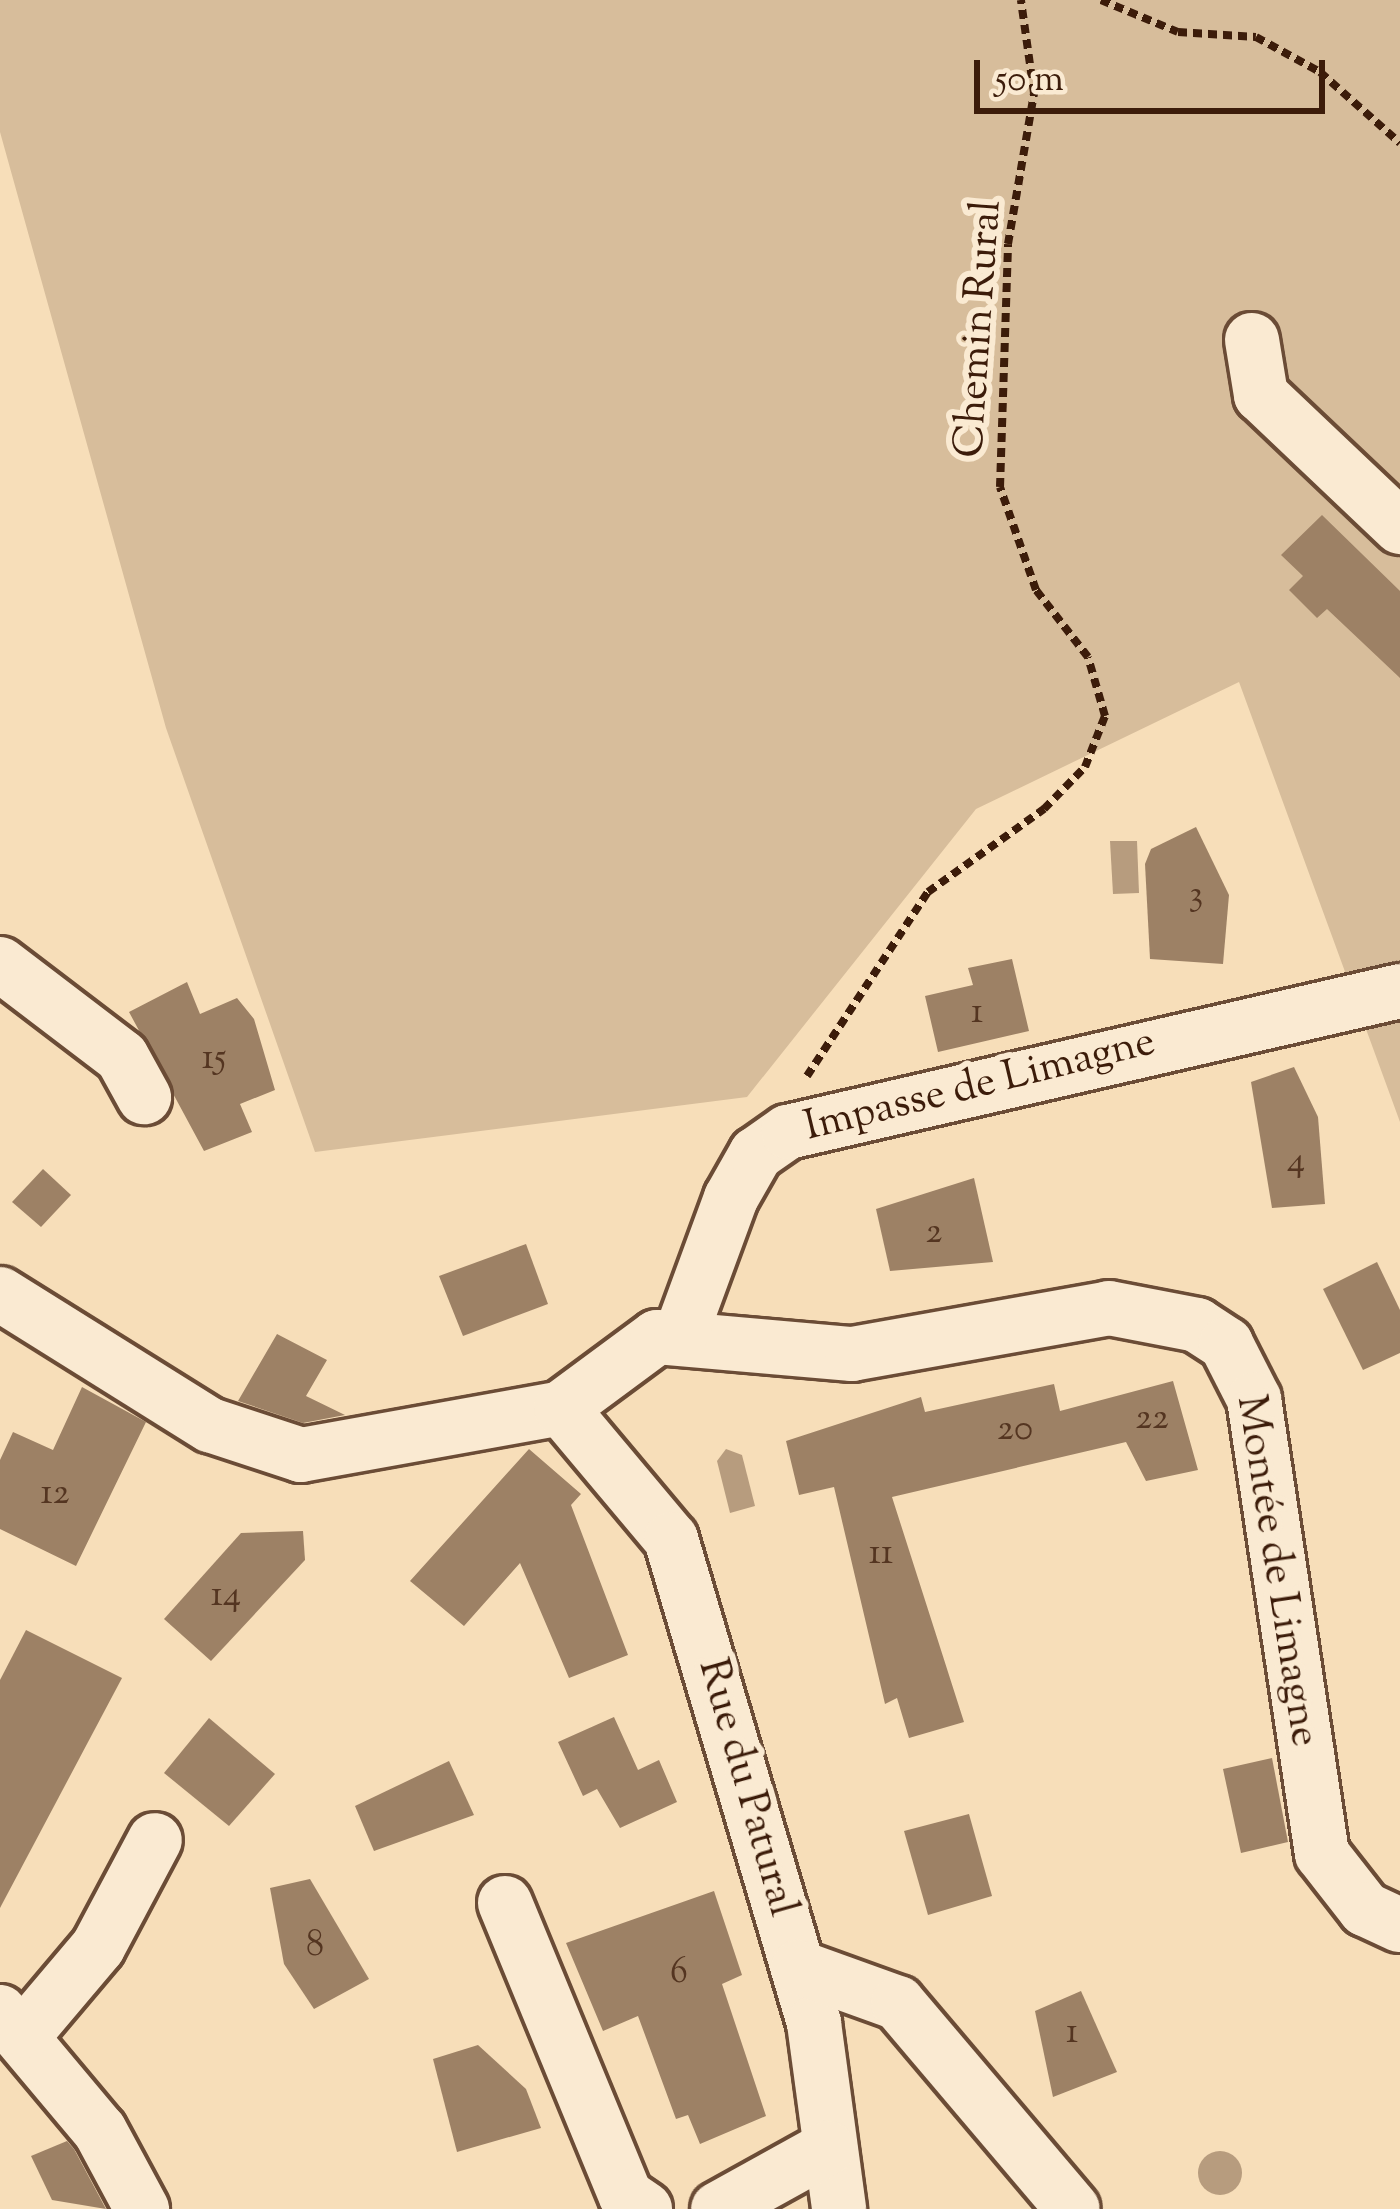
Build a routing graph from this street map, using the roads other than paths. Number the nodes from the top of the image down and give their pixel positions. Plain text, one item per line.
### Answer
1 (1252, 340) dead end
2 (1400, 527) edge
3 (0, 964) edge
4 (1400, 991) edge
5 (145, 1097) dead end
6 (0, 1294) edge
7 (681, 1334) junction
8 (561, 1408) junction
9 (155, 1840) dead end
10 (505, 1903) dead end
11 (1400, 1925) edge
12 (798, 1967) junction
13 (13, 2021) edge
14 (828, 2148) junction
15 (142, 2209) edge
16 (645, 2209) edge
17 (718, 2209) edge
18 (838, 2209) edge
19 (1072, 2209) edge

1 - 2 street
3 - 5 street
4 - 7 street, Impasse de Limagne
6 - 8 street, Montée de Limagne
7 - 8 street, Montée de Limagne
7 - 11 street, Montée de Limagne
8 - 12 street, Rue du Patural
9 - 13 street
10 - 16 street
12 - 14 street, Rue du Patural
12 - 19 street
13 - 15 street
14 - 17 street
14 - 18 street, Rue du Patural

